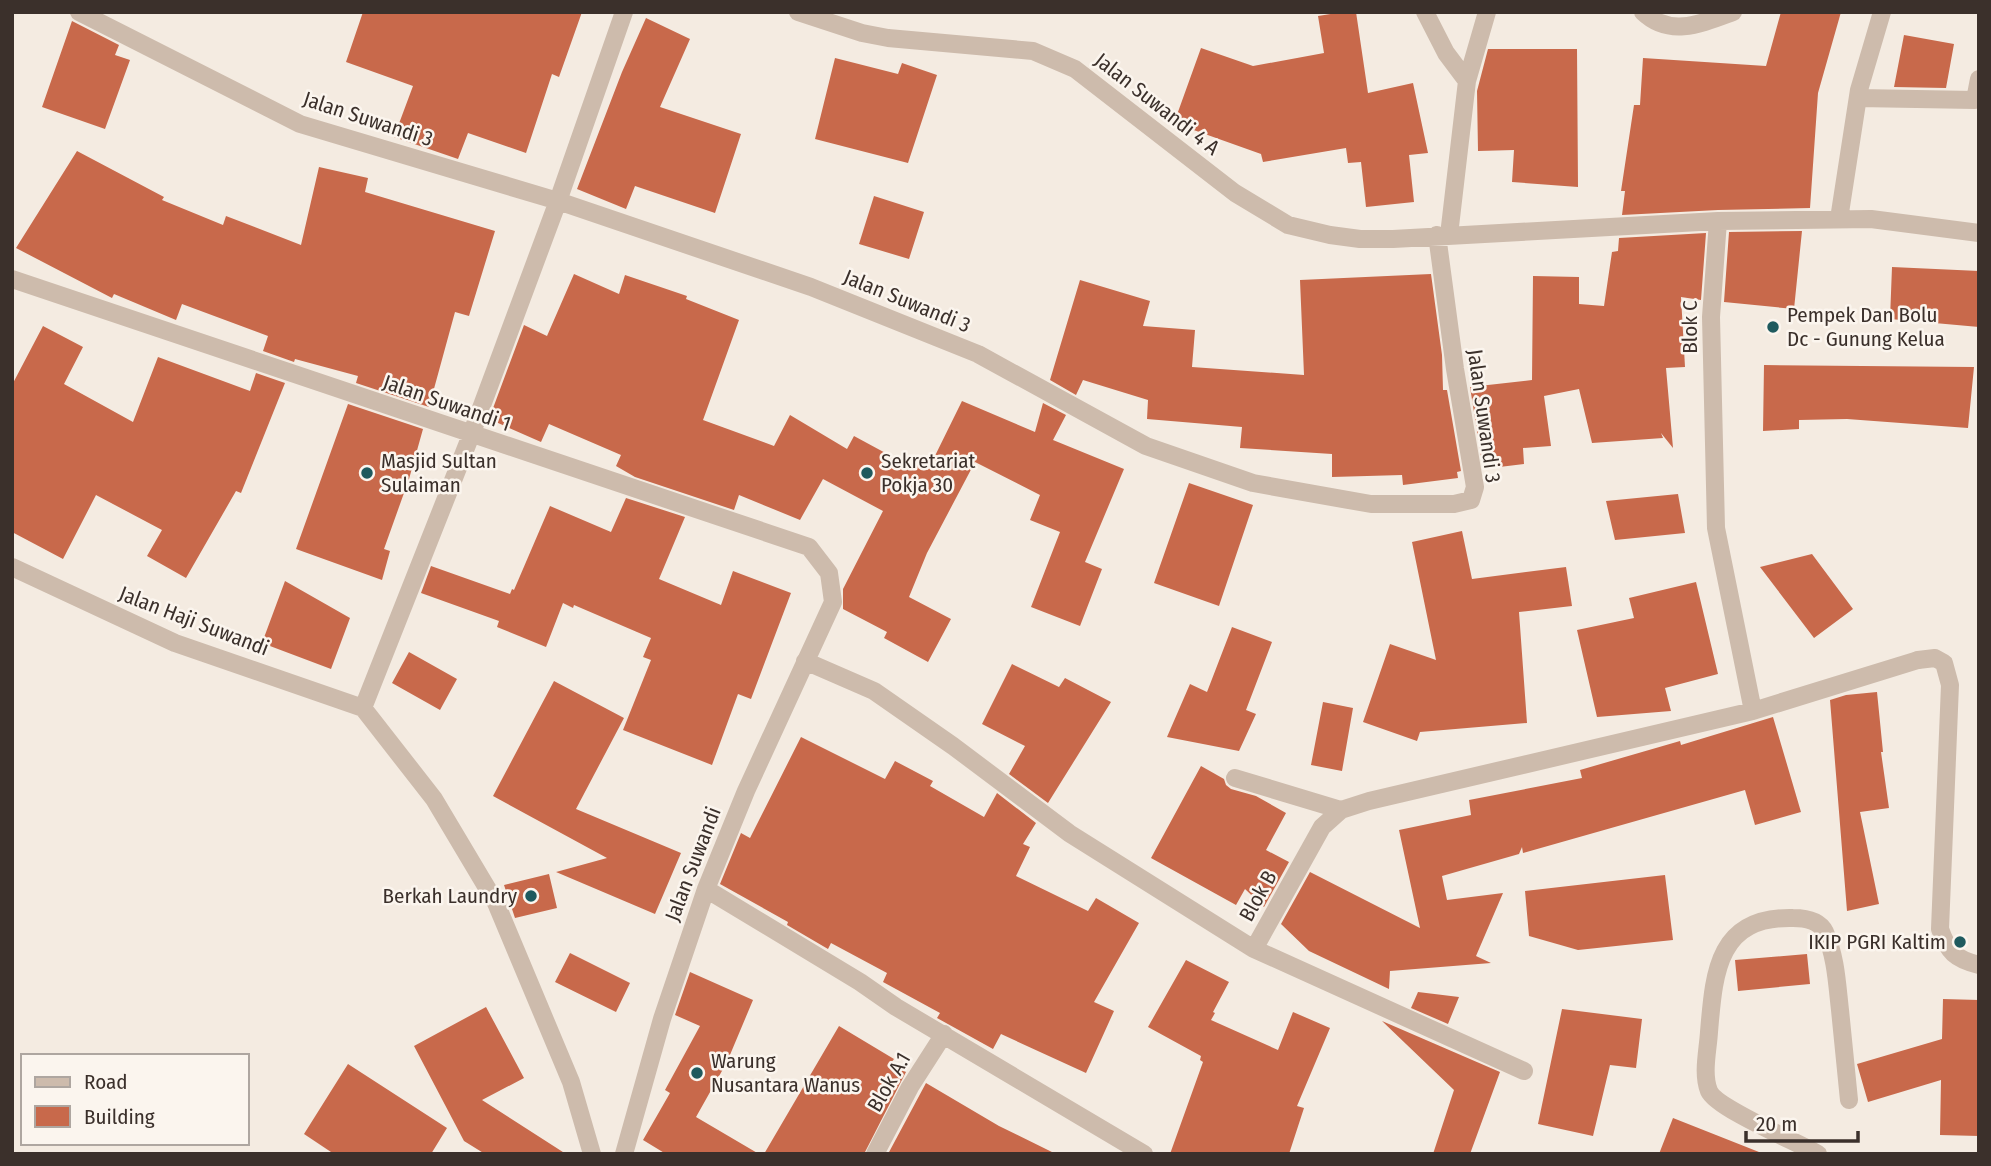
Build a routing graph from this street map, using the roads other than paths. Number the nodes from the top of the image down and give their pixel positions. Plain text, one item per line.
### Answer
1 (79, 12) edge
2 (624, 12) edge
3 (798, 12) edge
4 (1426, 12) edge
5 (1487, 12) edge
6 (1643, 12) edge
7 (1733, 12) edge
8 (1882, 12) edge
9 (1979, 79) edge
10 (1467, 81) junction
11 (1858, 99) junction
12 (558, 201) junction
13 (1839, 219) junction
14 (1718, 221) junction
15 (1979, 233) edge
16 (1443, 235) junction
17 (12, 279) edge
18 (471, 435) junction
19 (12, 567) edge
20 (834, 602) joint
21 (805, 661) junction
22 (363, 708) junction
23 (1753, 711) junction
24 (1235, 778) dead end
25 (1341, 810) junction
26 (706, 888) junction
27 (1254, 949) junction
28 (1979, 965) edge
29 (944, 1034) junction
30 (1524, 1071) dead end
31 (1849, 1100) dead end
32 (592, 1154) edge
33 (624, 1154) edge
34 (874, 1154) edge
35 (1144, 1154) edge
36 (1818, 1154) edge

1 - 12 street, Jalan Suwandi 3
2 - 12 street
3 - 16 street, Jalan Suwandi 4 A
4 - 10 street
5 - 10 street
6 - 7 street
8 - 11 street
9 - 11 street
10 - 16 street
11 - 13 street
12 - 16 street, Jalan Suwandi 3
12 - 18 street
13 - 14 street
13 - 15 street
14 - 16 street
14 - 23 street, Blok C
17 - 18 street, Jalan Suwandi 1
18 - 20 street, Jalan Suwandi 1
18 - 22 street
19 - 22 street, Jalan Haji Suwandi
20 - 21 street, Jalan Suwandi
21 - 26 street, Jalan Suwandi
21 - 27 street, Blok B
22 - 32 street
23 - 25 street, Blok B
23 - 28 street, Blok B
24 - 25 street
25 - 27 street, Blok B
26 - 29 street
26 - 33 street, Jalan Suwandi
27 - 30 street
29 - 34 street, Blok A.1
29 - 35 street
31 - 36 street

